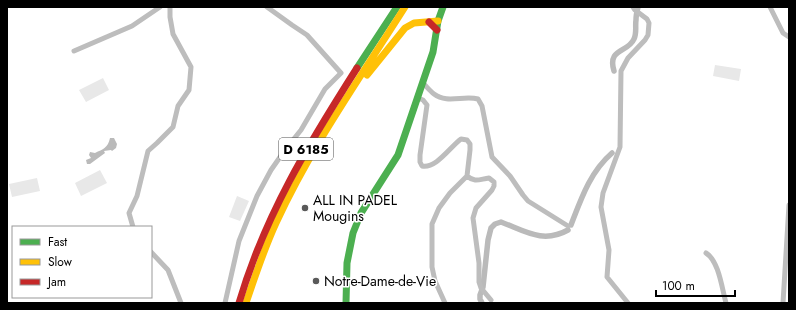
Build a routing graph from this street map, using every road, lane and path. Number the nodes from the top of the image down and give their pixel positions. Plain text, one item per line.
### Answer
1 (160, 7) edge
2 (170, 7) edge
3 (267, 7) edge
4 (396, 7) edge
5 (405, 7) edge
6 (444, 7) edge
7 (770, 7) edge
8 (636, 10) edge
9 (438, 21) junction
10 (429, 22) junction
11 (437, 30) junction
12 (789, 37) edge
13 (74, 51) dead end
14 (423, 83) junction
15 (418, 98) junction
16 (336, 116) junction
17 (467, 176) junction
18 (789, 205) edge
19 (133, 226) edge
20 (568, 226) dead end
21 (152, 253) edge
22 (706, 253) dead end
23 (490, 300) dead end
24 (180, 303) edge
25 (225, 303) edge
26 (239, 303) edge
27 (246, 303) edge
28 (346, 303) edge
29 (445, 303) edge
30 (628, 303) edge
31 (726, 303) edge
32 (783, 303) edge

1 - 13 street
2 - 19 street
3 - 25 street
4 - 26 main road, D 6185
5 - 16 main road, D 6185
6 - 9 main road
7 - 12 street
8 - 30 street
9 - 10 main road
9 - 11 main road
10 - 11 main road
10 - 16 main road
11 - 14 main road
14 - 15 main road
14 - 20 street
15 - 17 street
15 - 28 main road
16 - 27 main road, D 6185
17 - 23 street
17 - 29 street
18 - 32 street
21 - 24 street
22 - 31 street

